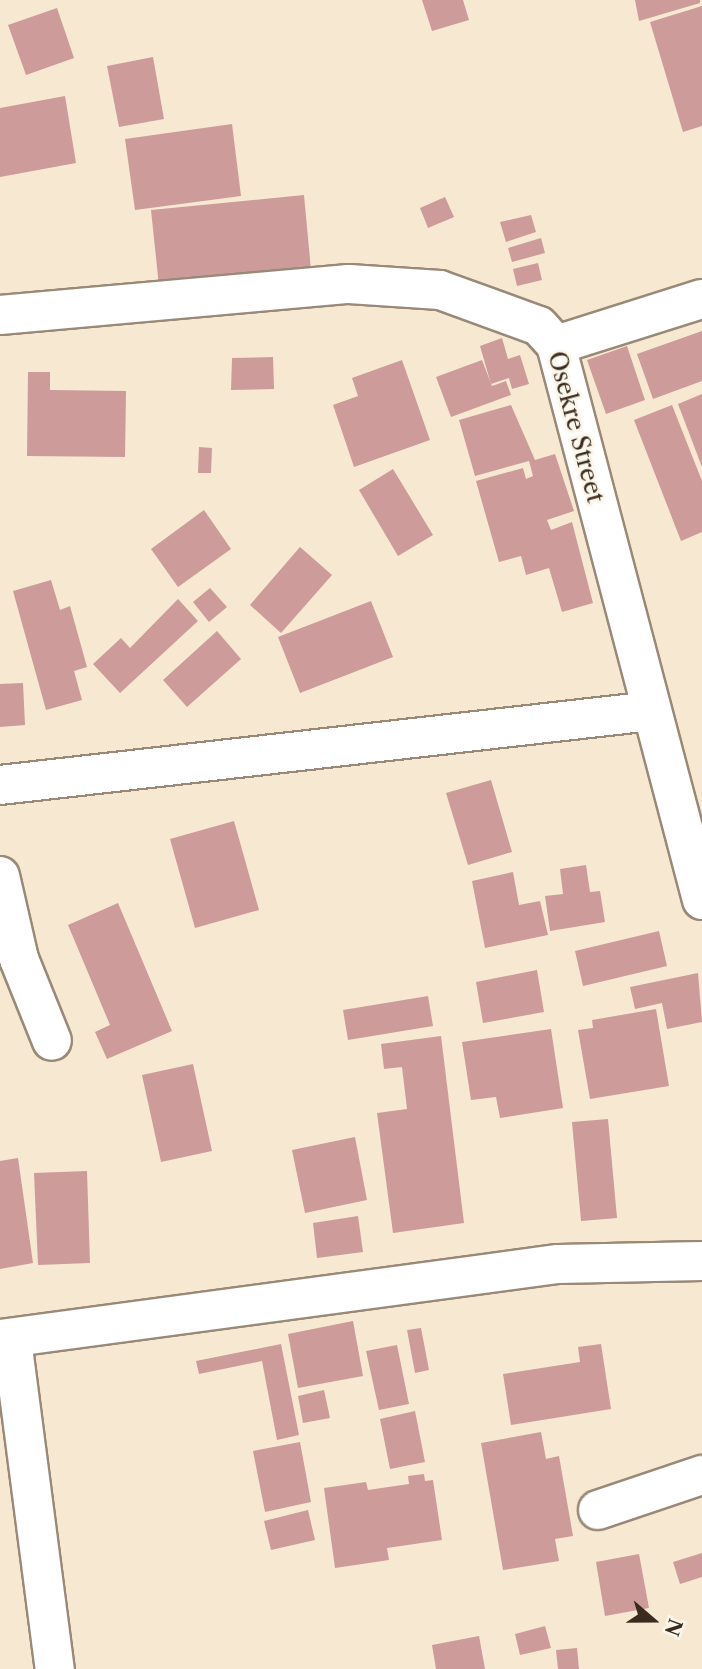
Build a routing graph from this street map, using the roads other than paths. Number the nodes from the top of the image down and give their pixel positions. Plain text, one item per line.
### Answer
1 (702, 299) edge
2 (0, 315) edge
3 (556, 345) junction
4 (652, 711) junction
5 (0, 794) edge
6 (0, 876) edge
7 (702, 900) edge
8 (52, 1041) dead end
9 (702, 1261) edge
10 (6, 1340) edge
11 (702, 1475) edge
12 (598, 1510) dead end
13 (55, 1669) edge

1 - 3 street
2 - 3 street, Osekre Street
3 - 4 street, Osekre Street
4 - 5 street
4 - 7 street, Osekre Street
6 - 8 street
9 - 10 street
10 - 13 street
11 - 12 street

